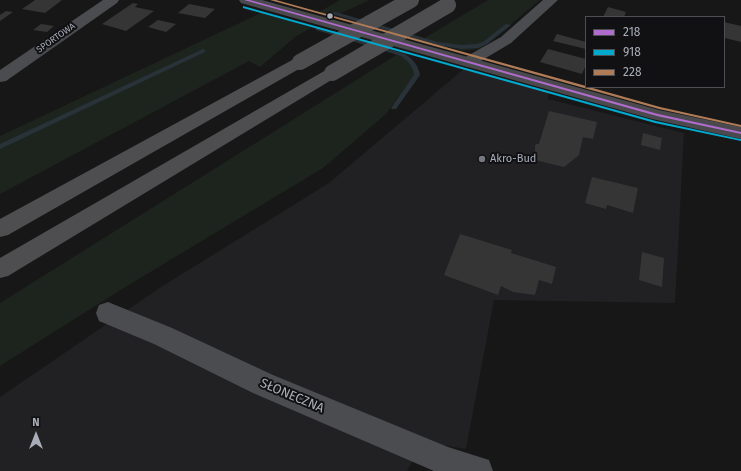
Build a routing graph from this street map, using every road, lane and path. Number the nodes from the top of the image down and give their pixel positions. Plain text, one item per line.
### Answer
1 (112, 0) edge
2 (246, 0) edge
3 (411, 0) edge
4 (551, 0) edge
5 (452, 2) edge
6 (468, 62) junction
7 (0, 77) edge
8 (741, 133) edge
9 (0, 228) edge
10 (0, 269) edge
11 (108, 312) dead end
12 (478, 471) edge

1 - 7 street, SPORTOWA
2 - 6 street
3 - 9 highway, bridge
4 - 6 street
5 - 10 highway, bridge
6 - 8 street
11 - 12 street, SŁONECZNA

